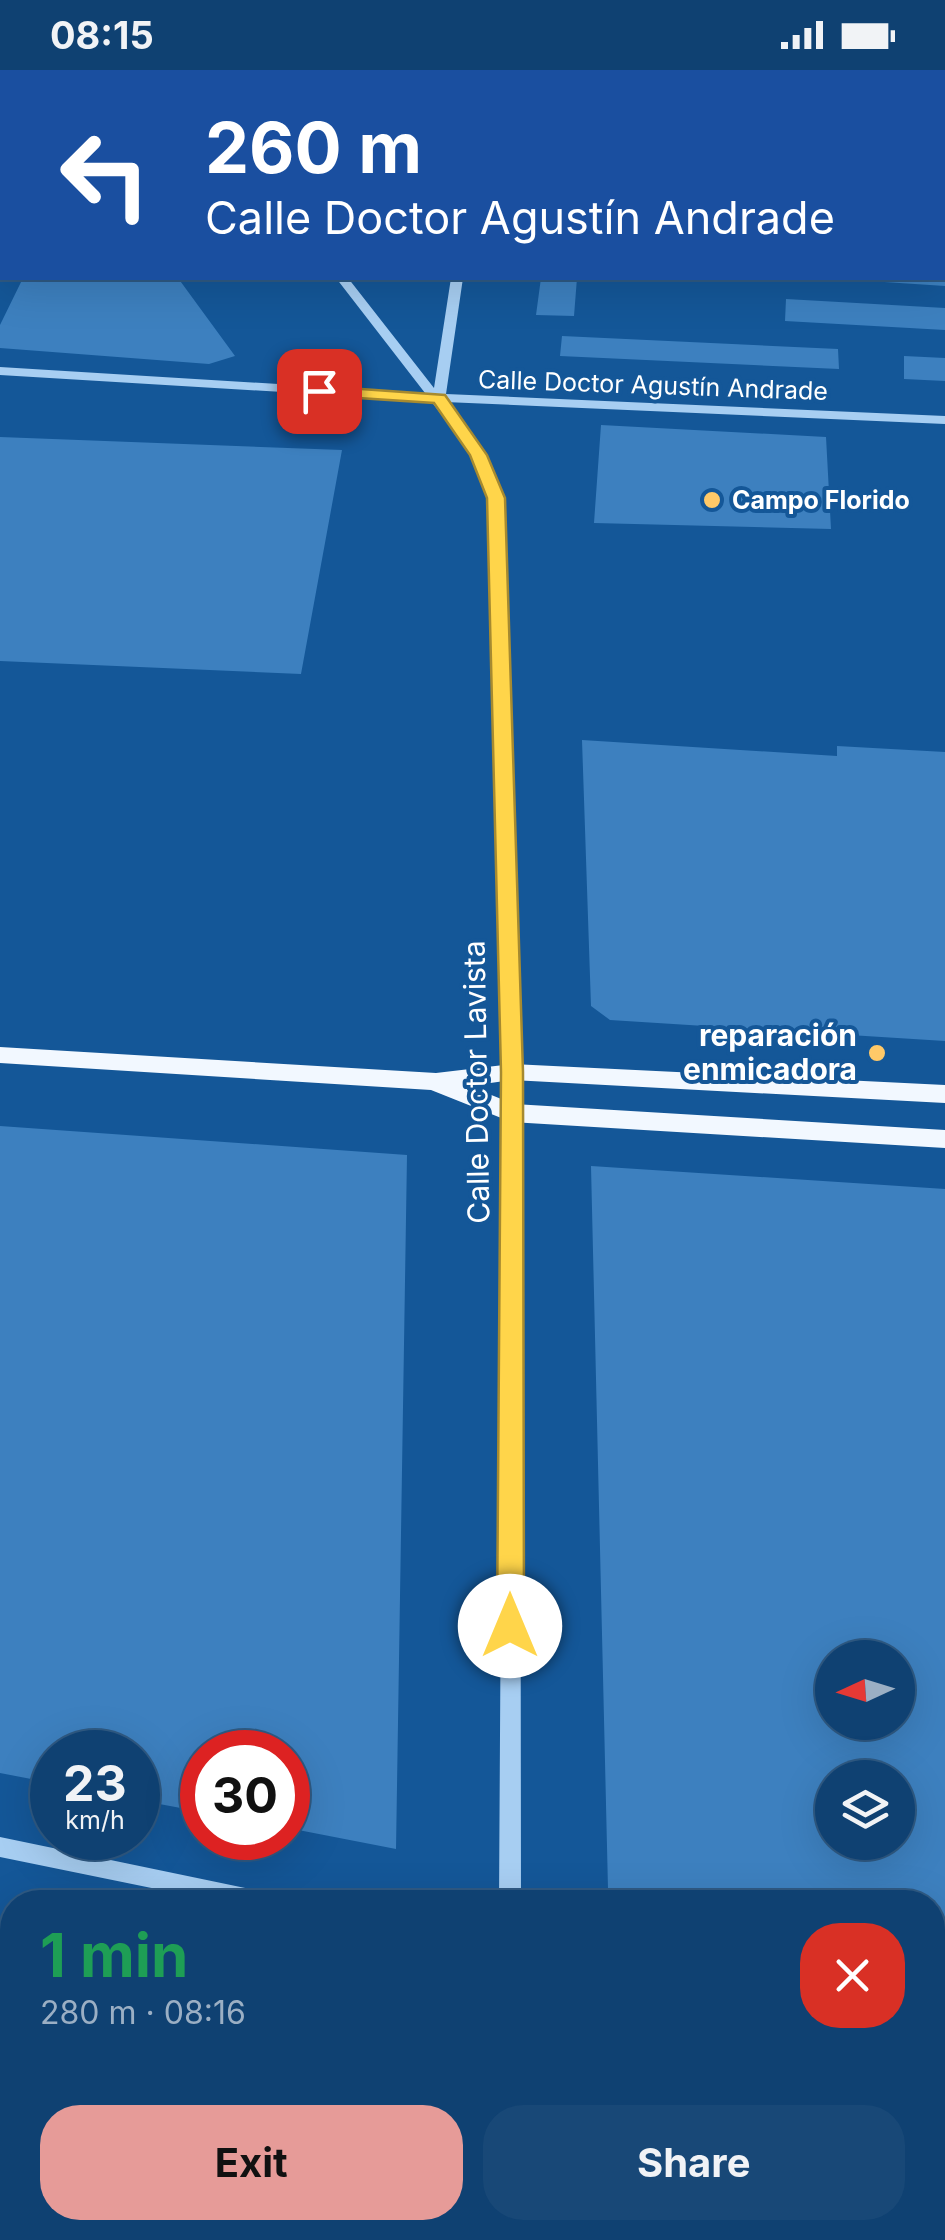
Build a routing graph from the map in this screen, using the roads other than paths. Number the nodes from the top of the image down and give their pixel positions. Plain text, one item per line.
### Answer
1 (344, 280) edge
2 (457, 280) edge
3 (0, 371) edge
4 (439, 398) junction
5 (945, 420) edge
6 (0, 1055) edge
7 (512, 1072) junction
8 (436, 1082) junction
9 (945, 1094) edge
10 (511, 1113) junction
11 (945, 1138) edge
12 (0, 1847) edge
13 (206, 1890) edge
14 (510, 1890) edge

1 - 4 street, Calle Doctor Lavista
2 - 4 street
3 - 4 street, Calle Doctor Agustín Andrade
4 - 5 street, Calle Doctor Agustín Andrade
4 - 7 street, Calle Doctor Lavista
6 - 8 main road
7 - 8 main road
7 - 9 main road
7 - 10 street, Calle Doctor Lavista
8 - 10 main road
10 - 11 main road
10 - 14 street, Calle Doctor Lavista
12 - 13 street

